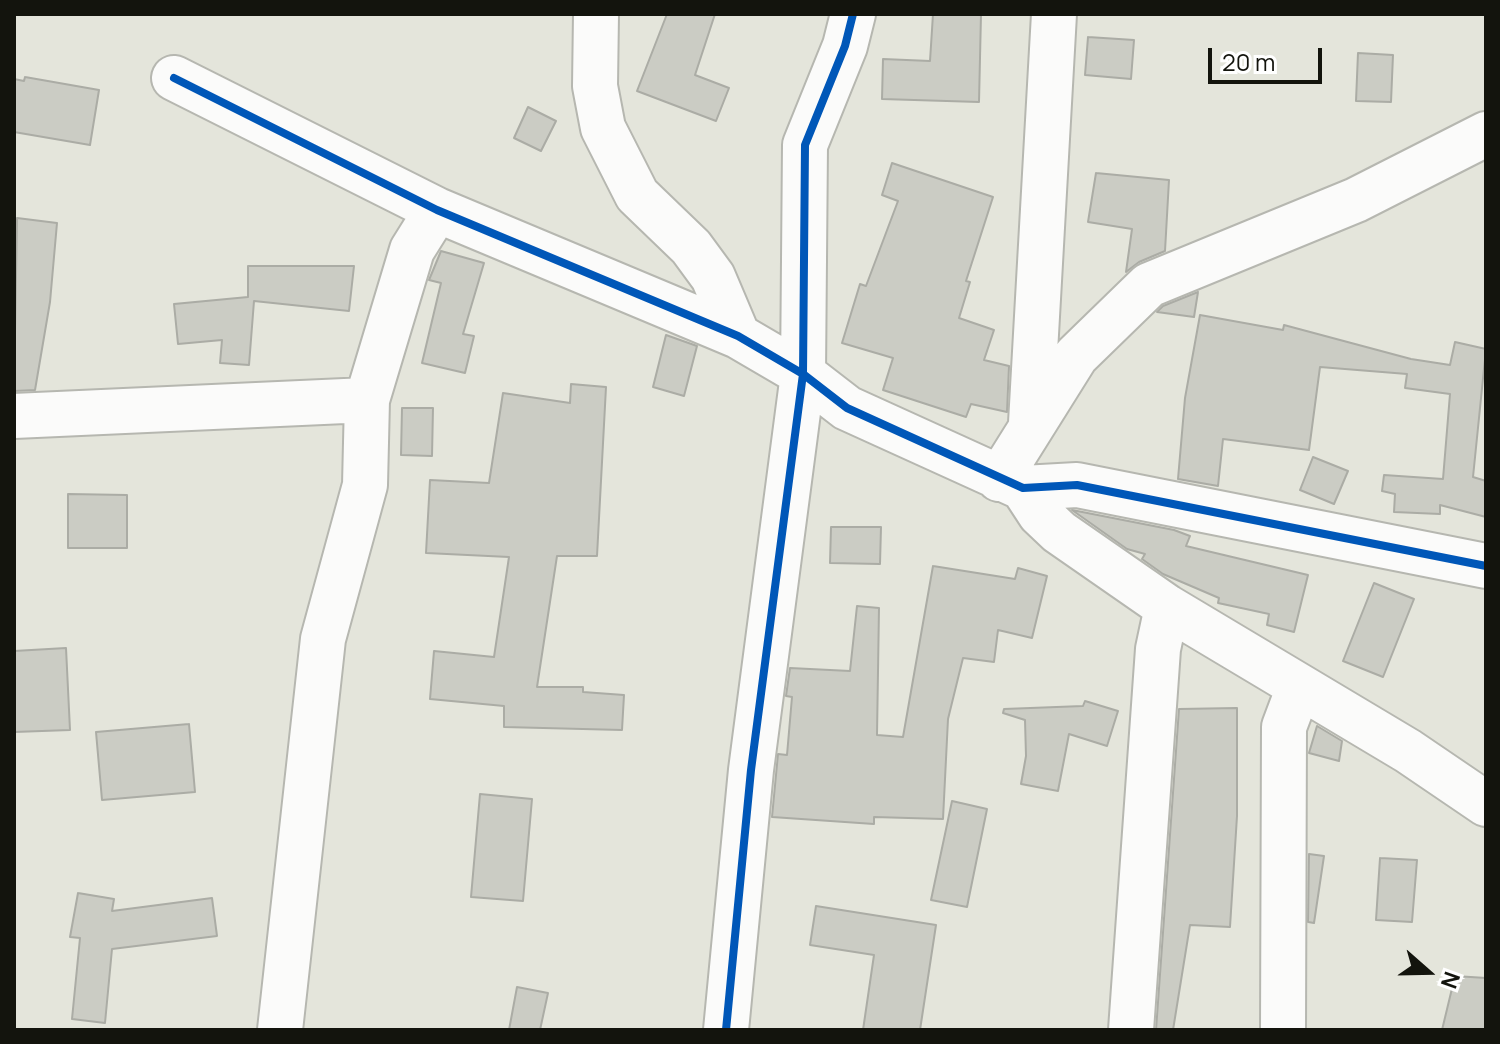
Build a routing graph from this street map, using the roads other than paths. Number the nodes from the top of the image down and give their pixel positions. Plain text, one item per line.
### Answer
1 (596, 14) edge
2 (853, 14) edge
3 (1054, 14) edge
4 (174, 78) dead end
5 (1486, 134) edge
6 (437, 210) junction
7 (738, 336) junction
8 (803, 374) junction
9 (367, 400) junction
10 (14, 416) edge
11 (1031, 425) junction
12 (1011, 484) junction
13 (1486, 566) edge
14 (1167, 607) junction
15 (1299, 687) junction
16 (1486, 804) edge
17 (280, 1030) edge
18 (726, 1030) edge
19 (1131, 1030) edge
20 (1283, 1030) edge

1 - 7 street
2 - 8 street
3 - 11 street
4 - 6 street
5 - 11 street
6 - 7 street
6 - 9 street
7 - 8 street
8 - 12 street
8 - 18 street
9 - 10 street
9 - 17 street
11 - 12 street
12 - 13 street
12 - 14 street
14 - 15 street
14 - 19 street
15 - 16 street
15 - 20 street

